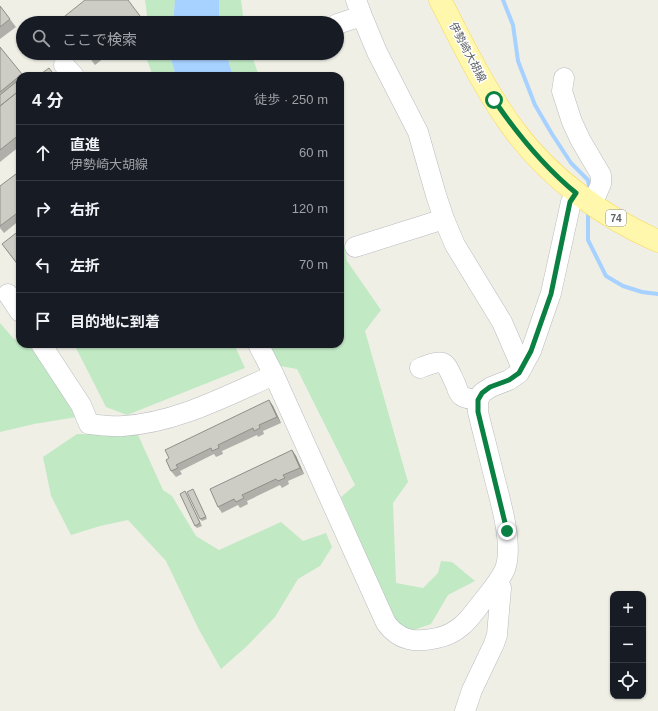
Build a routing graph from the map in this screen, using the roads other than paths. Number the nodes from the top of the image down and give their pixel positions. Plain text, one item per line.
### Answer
1 (440, 0) edge
2 (359, 8) edge
3 (344, 19) edge
4 (564, 78) dead end
5 (584, 198) junction
6 (444, 219) junction
7 (658, 241) edge
8 (355, 247) dead end
9 (8, 294) dead end
10 (16, 306) edge
11 (44, 348) edge
12 (260, 348) edge
13 (420, 368) dead end
14 (522, 368) junction
15 (274, 375) junction
16 (478, 400) junction
17 (498, 582) junction
18 (464, 711) edge

1 - 5 main road, 伊勢崎大胡線 / 74
2 - 3 street
2 - 6 street
4 - 5 street
5 - 7 main road, 伊勢崎大胡線 / 74
5 - 14 street
6 - 8 street
6 - 14 street
9 - 10 street
11 - 15 street
12 - 15 street
13 - 16 street
14 - 16 street
15 - 17 street
16 - 17 street
17 - 18 street

